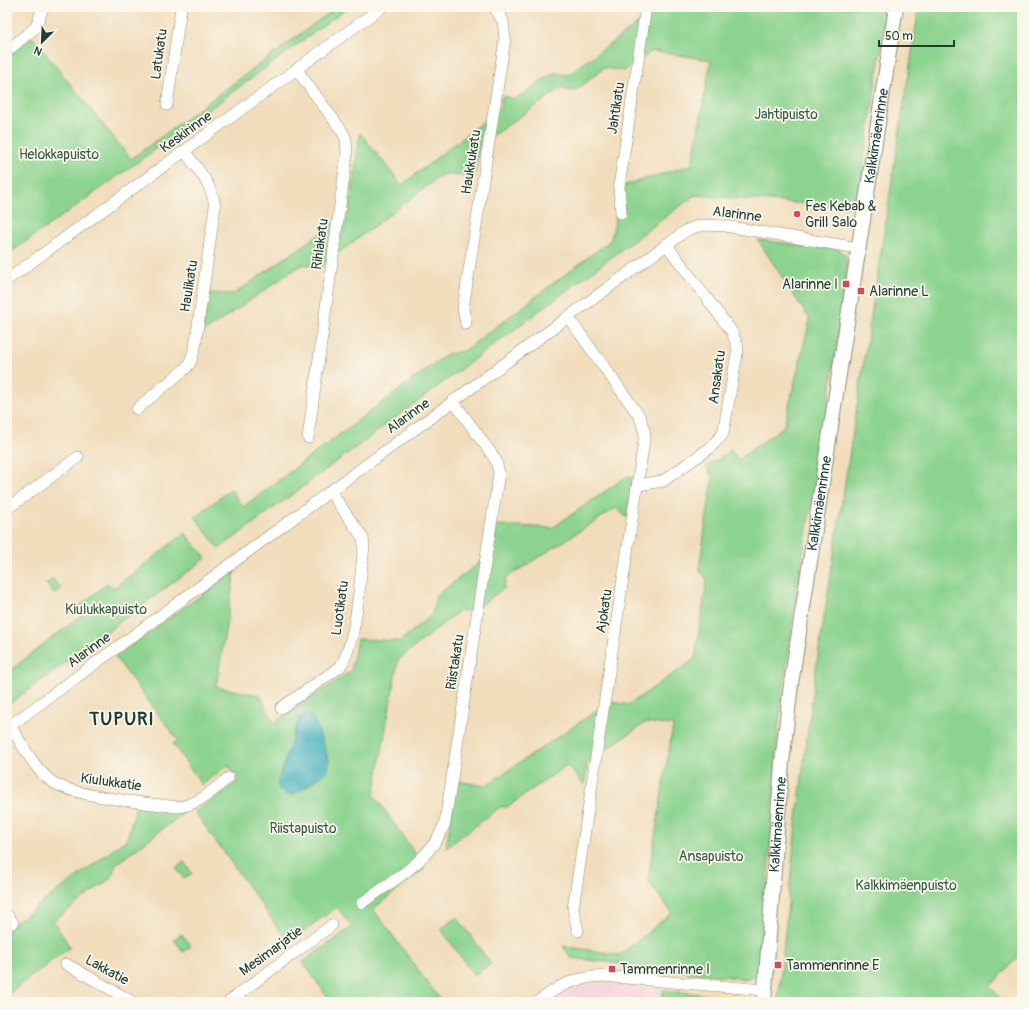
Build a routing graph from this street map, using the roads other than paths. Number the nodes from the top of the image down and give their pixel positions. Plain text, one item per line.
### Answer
1 (43, 7) edge
2 (181, 7) edge
3 (382, 7) edge
4 (494, 7) edge
5 (646, 7) edge
6 (896, 7) edge
7 (7, 51) edge
8 (297, 70) junction
9 (167, 105) dead end
10 (185, 152) junction
11 (621, 213) dead end
12 (666, 244) junction
13 (858, 248) junction
14 (7, 280) edge
15 (568, 317) junction
16 (466, 324) dead end
17 (453, 401) junction
18 (137, 409) dead end
19 (308, 438) dead end
20 (78, 457) dead end
21 (638, 485) junction
22 (330, 491) junction
23 (7, 510) edge
24 (281, 708) dead end
25 (9, 727) edge
26 (228, 778) dead end
27 (362, 904) dead end
28 (332, 925) dead end
29 (578, 931) dead end
30 (66, 964) dead end
31 (764, 996) edge
32 (133, 1002) edge
33 (228, 1002) edge
34 (537, 1002) edge

1 - 7 street
2 - 9 street, Latukatu
3 - 8 street, Keskirinne
4 - 16 street, Haukkukatu
5 - 11 street, Jahtikatu
6 - 13 street, Kalkkimäenrinne
8 - 10 street, Keskirinne
8 - 19 street, Rihlakatu
10 - 14 street, Keskirinne
10 - 18 street, Haulikatu
12 - 13 street, Alarinne
12 - 15 street, Alarinne
12 - 21 street, Ansakatu
13 - 31 street, Kalkkimäenrinne
15 - 17 street, Alarinne
15 - 21 street, Ajokatu
17 - 22 street, Alarinne
17 - 27 street, Riistakatu
20 - 23 street
21 - 29 street, Ajokatu
22 - 24 street, Luotikatu
22 - 25 street, Alarinne
25 - 26 street, Kiulukkatie
28 - 33 street, Mesimarjatie
30 - 32 street, Lakkatie
31 - 34 street

